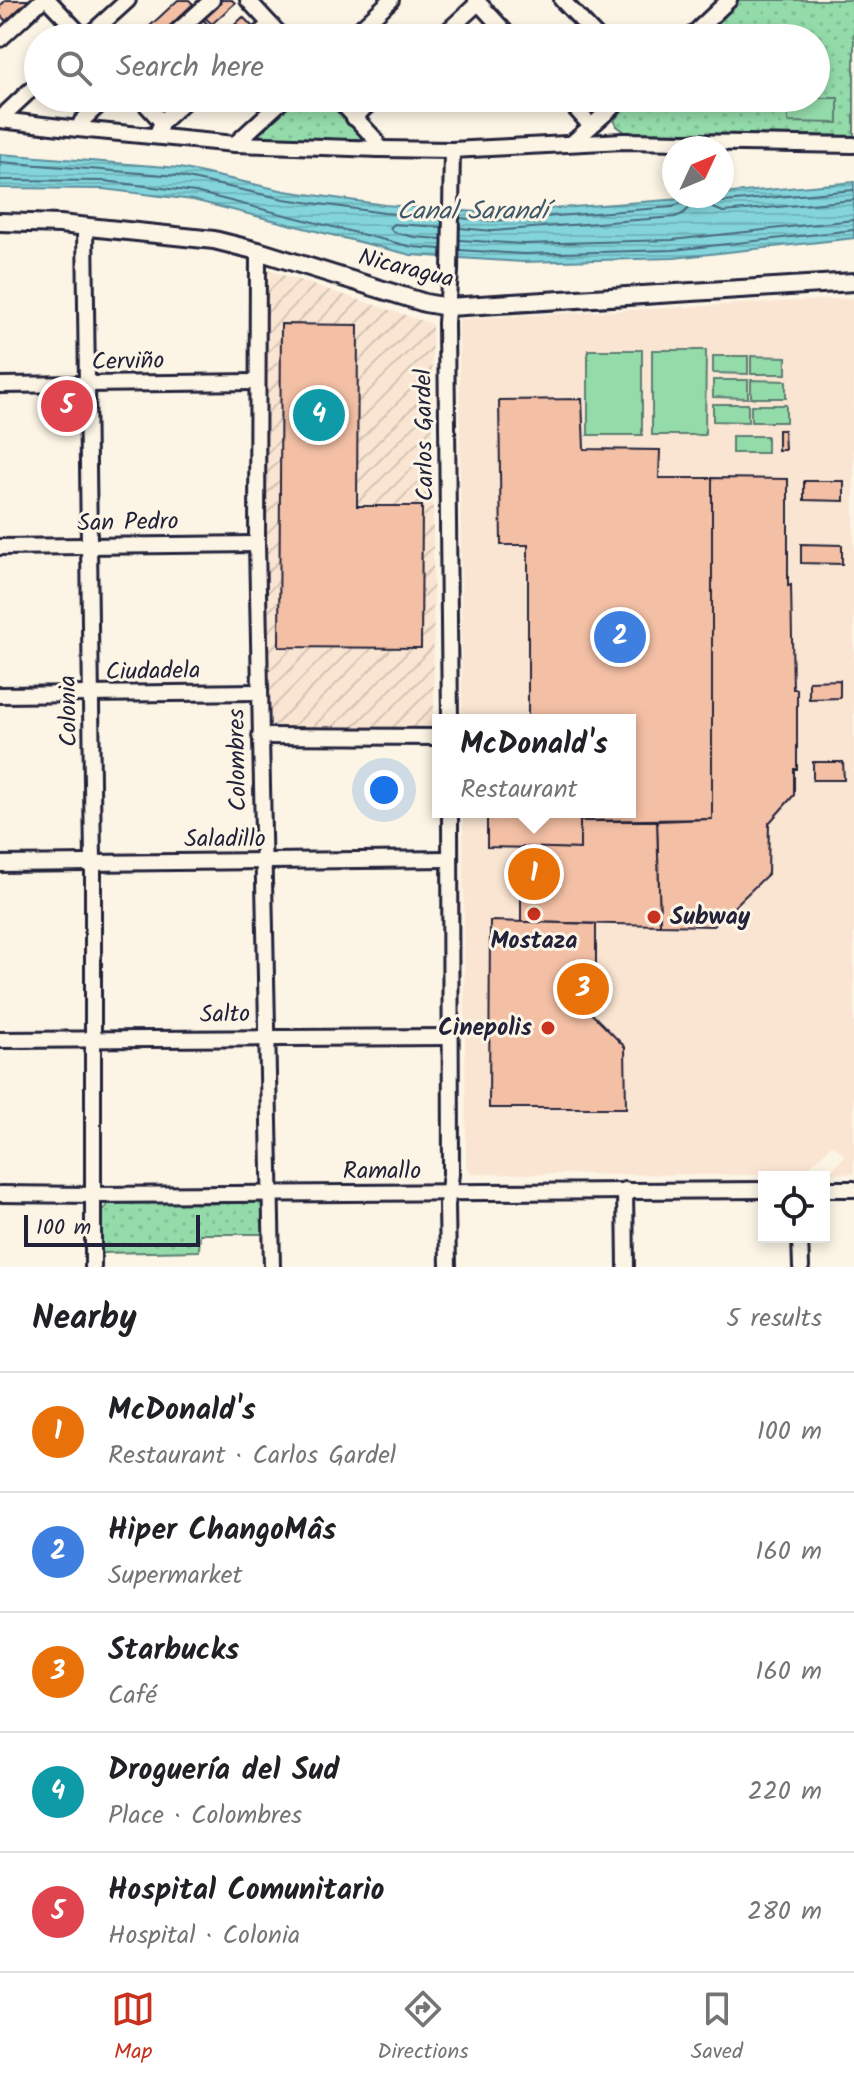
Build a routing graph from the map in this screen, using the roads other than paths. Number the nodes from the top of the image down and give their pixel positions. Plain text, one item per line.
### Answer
1 (45, 0) edge
2 (128, 0) edge
3 (212, 0) edge
4 (248, 0) edge
5 (391, 0) edge
6 (562, 0) edge
7 (729, 0) edge
8 (477, 1) edge
9 (70, 24) edge
10 (101, 24) edge
11 (185, 24) edge
12 (270, 24) edge
13 (365, 24) edge
14 (454, 24) edge
15 (498, 24) edge
16 (585, 24) edge
17 (704, 24) edge
18 (0, 39) edge
19 (24, 96) edge
20 (91, 112) edge
21 (153, 112) edge
22 (173, 112) edge
23 (270, 112) edge
24 (349, 112) edge
25 (360, 112) edge
26 (578, 112) edge
27 (607, 112) edge
28 (608, 112) edge
29 (354, 118) junction
30 (1, 120) edge
31 (162, 122) junction
32 (591, 126) junction
33 (78, 129) junction
34 (156, 136) junction
35 (623, 141) junction
36 (572, 143) junction
37 (235, 144) junction
38 (854, 145) edge
39 (379, 149) junction
40 (452, 150) junction
41 (0, 222) edge
42 (85, 226) junction
43 (258, 251) junction
44 (854, 282) edge
45 (448, 307) junction
46 (257, 382) junction
47 (0, 385) edge
48 (86, 385) junction
49 (257, 544) junction
50 (88, 545) junction
51 (0, 547) edge
52 (259, 692) junction
53 (90, 694) junction
54 (0, 695) edge
55 (450, 714) edge
56 (260, 736) junction
57 (432, 737) edge
58 (450, 818) edge
59 (450, 859) junction
60 (262, 861) junction
61 (93, 862) junction
62 (0, 864) edge
63 (265, 1037) junction
64 (450, 1037) junction
65 (93, 1038) junction
66 (0, 1040) edge
67 (830, 1189) edge
68 (854, 1189) edge
69 (625, 1190) junction
70 (758, 1190) edge
71 (448, 1193) junction
72 (0, 1194) edge
73 (271, 1194) junction
74 (94, 1195) junction
75 (800, 1243) edge
76 (93, 1267) edge
77 (272, 1267) edge
78 (448, 1267) edge
79 (626, 1267) edge
80 (801, 1267) edge

1 - 9 street
1 - 18 street
2 - 10 street
3 - 11 street
4 - 12 street
5 - 13 street
6 - 16 street
7 - 17 street
8 - 14 street
8 - 15 street
19 - 30 street
20 - 33 street
21 - 31 street
22 - 31 street
23 - 37 street
24 - 29 street
25 - 29 street
26 - 32 street
27 - 32 street
28 - 35 street
29 - 39 street
30 - 33 street
31 - 34 street
32 - 36 street
33 - 34 street
34 - 37 street
35 - 36 street
35 - 38 street
36 - 40 street
37 - 39 street
39 - 40 street
40 - 45 street, Carlos Gardel
41 - 42 main road, Nicaragua
42 - 43 main road, Nicaragua
42 - 48 street, Colonia
43 - 45 main road, Nicaragua
43 - 46 street, Colombres
44 - 45 main road, Nicaragua
45 - 55 street, Carlos Gardel
46 - 48 street, Cerviño
46 - 49 street, Colombres
47 - 48 street, Cerviño
48 - 50 street, Colonia
49 - 50 street, San Pedro
49 - 52 street, Colombres
50 - 51 street, San Pedro
50 - 53 street, Colonia
52 - 53 street, Ciudadela
52 - 56 street, Colombres
53 - 54 street, Ciudadela
53 - 61 street, Colonia
56 - 57 street
56 - 60 street, Colombres
58 - 59 street
59 - 60 street, Saladillo
59 - 64 street
60 - 61 street, Saladillo
60 - 63 street, Colombres
61 - 62 street, Saladillo
61 - 65 street, Colonia
63 - 64 street, Salto
63 - 65 street, Salto
63 - 73 street, Colombres
64 - 71 street
65 - 66 street, Salto
65 - 74 street, Colonia
67 - 68 street
69 - 70 street, Ramallo
69 - 71 street, Ramallo
69 - 79 street
71 - 73 street, Ramallo
71 - 78 street
72 - 74 street, Ramallo
73 - 74 street, Ramallo
73 - 77 street, Colombres
74 - 76 street, Colonia
75 - 80 street

